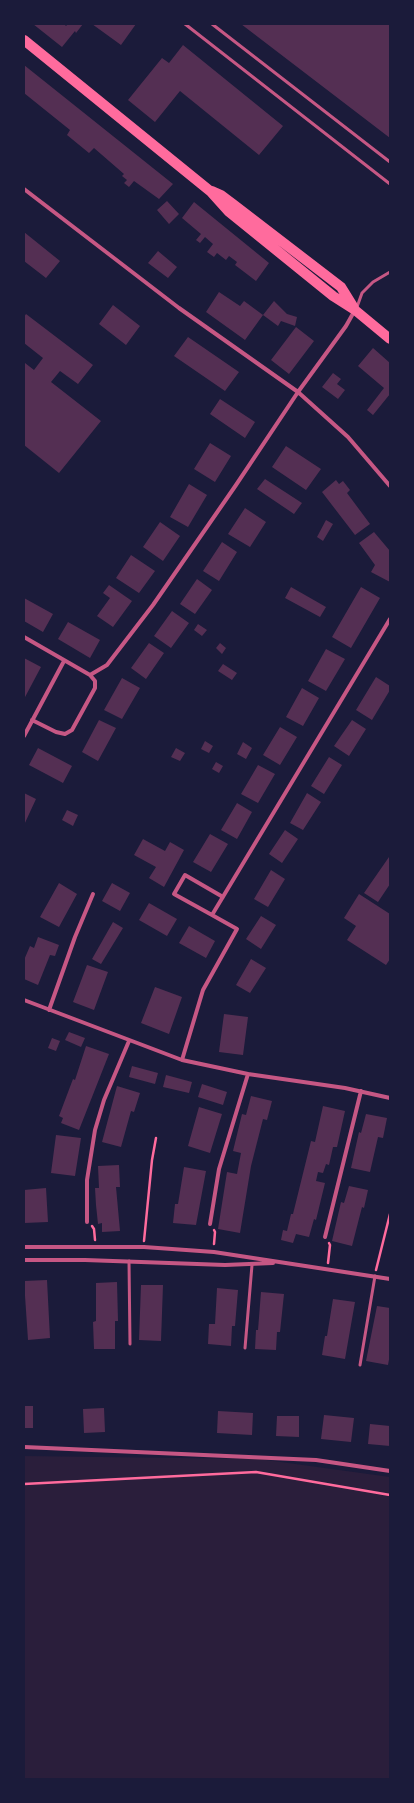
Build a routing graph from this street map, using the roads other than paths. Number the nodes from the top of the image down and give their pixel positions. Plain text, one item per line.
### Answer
1 (185, 24) edge
2 (212, 24) edge
3 (24, 36) edge
4 (24, 40) edge
5 (34, 47) junction
6 (390, 162) edge
7 (390, 184) edge
8 (24, 189) edge
9 (390, 272) edge
10 (355, 310) junction
11 (390, 339) edge
12 (298, 392) junction
13 (390, 486) edge
14 (390, 619) edge
15 (24, 637) edge
16 (64, 661) junction
17 (90, 675) junction
18 (32, 720) junction
19 (24, 736) edge
20 (93, 894) dead end
21 (223, 897) junction
22 (212, 915) junction
23 (24, 1000) edge
24 (49, 1010) junction
25 (129, 1041) junction
26 (182, 1060) junction
27 (248, 1074) junction
28 (361, 1091) junction
29 (390, 1098) edge
30 (87, 1222) road end
31 (210, 1224) road end
32 (325, 1237) road end
33 (24, 1247) edge
34 (24, 1260) edge
35 (129, 1261) junction
36 (278, 1262) junction
37 (252, 1265) junction
38 (375, 1276) junction
39 (390, 1278) edge
40 (130, 1344) dead end
41 (245, 1348) dead end
42 (360, 1364) dead end
43 (24, 1447) edge
44 (390, 1471) edge

1 - 7 lane
2 - 6 lane
3 - 5 main road
4 - 5 main road
5 - 10 main road
8 - 12 street
9 - 10 lane
10 - 11 main road
10 - 12 street
12 - 13 street
12 - 17 street
14 - 21 street
15 - 16 street
16 - 17 street
16 - 18 street
17 - 18 street
18 - 19 street
20 - 24 street
21 - 22 street
21 - 22 street
22 - 26 street
23 - 24 street
24 - 25 street
25 - 26 street
25 - 30 street
26 - 27 street
27 - 28 street
27 - 31 street
28 - 29 street
28 - 32 street
33 - 36 street
34 - 35 street
35 - 37 street
35 - 40 lane
36 - 37 street
36 - 38 street
37 - 41 lane
38 - 39 street
38 - 42 lane
43 - 44 street

